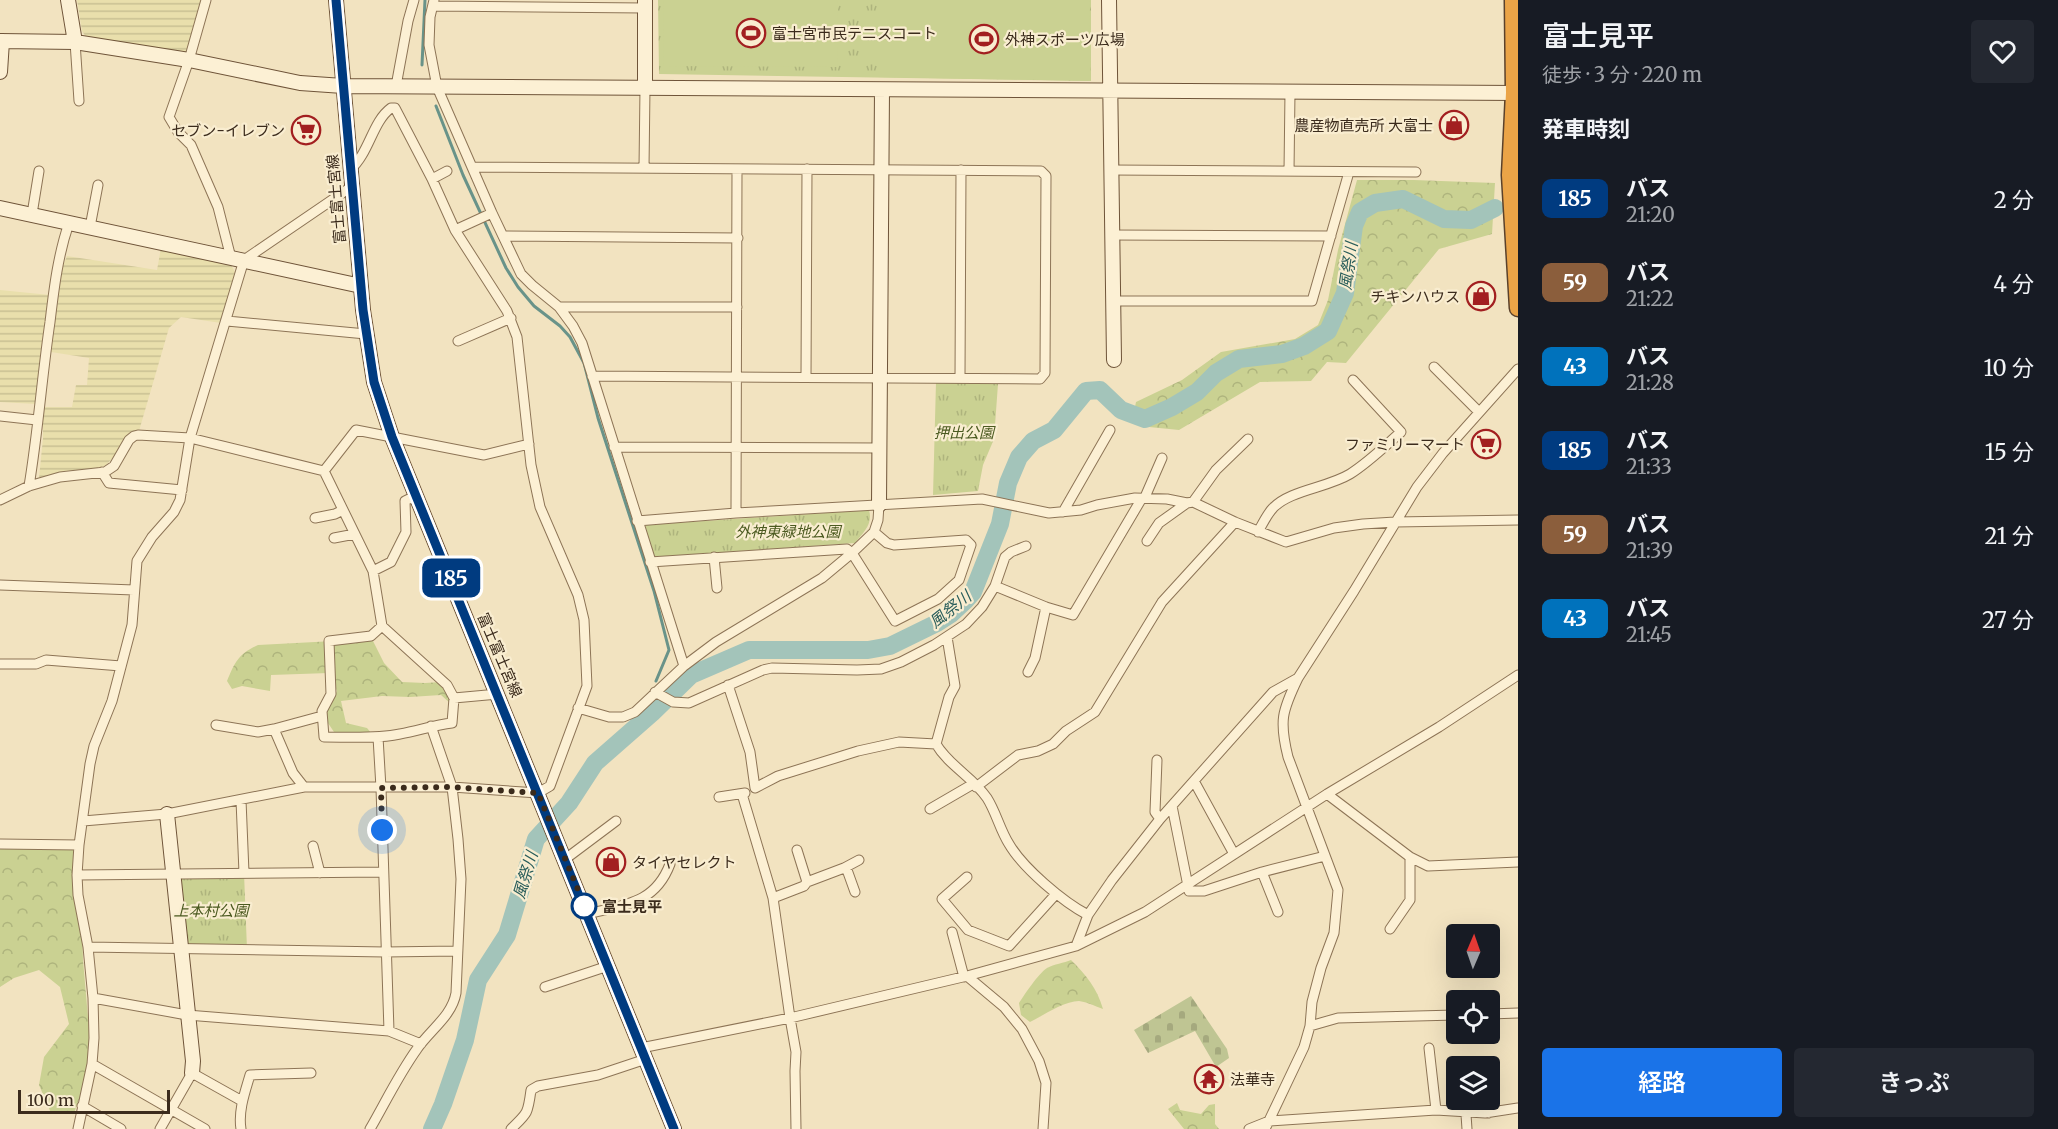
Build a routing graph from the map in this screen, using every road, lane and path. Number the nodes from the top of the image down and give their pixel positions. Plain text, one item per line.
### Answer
1 (68, 0) edge
2 (206, 0) edge
3 (336, 0) edge
4 (414, 0) edge
5 (1109, 0) edge
6 (1513, 0) edge
7 (434, 3) edge
8 (558, 4) edge
9 (644, 4) edge
10 (1, 41) edge
11 (75, 42) junction
12 (189, 60) junction
13 (0, 72) edge
14 (343, 86) junction
15 (396, 86) junction
16 (437, 87) junction
17 (645, 88) junction
18 (882, 90) junction
19 (1109, 91) junction
20 (1290, 92) junction
21 (1516, 93) edge
22 (79, 101) dead end
23 (1518, 120) edge
24 (473, 167) junction
25 (644, 168) junction
26 (737, 169) junction
27 (350, 170) junction
28 (807, 170) junction
29 (881, 170) junction
30 (1110, 170) junction
31 (39, 171) dead end
32 (447, 171) dead end
33 (961, 171) junction
34 (1289, 171) junction
35 (1349, 172) junction
36 (1416, 172) dead end
37 (432, 179) junction
38 (98, 185) dead end
39 (351, 187) junction
40 (0, 209) edge
41 (492, 213) junction
42 (32, 214) junction
43 (69, 223) junction
44 (90, 227) junction
45 (455, 230) junction
46 (504, 236) junction
47 (1111, 236) junction
48 (1331, 236) junction
49 (738, 238) junction
50 (238, 259) junction
51 (361, 286) junction
52 (1113, 301) junction
53 (559, 307) junction
54 (737, 307) junction
55 (1518, 308) edge
56 (511, 318) junction
57 (227, 321) junction
58 (366, 334) junction
59 (458, 341) dead end
60 (1114, 360) dead end
61 (1434, 367) dead end
62 (1518, 369) edge
63 (592, 376) junction
64 (737, 377) junction
65 (806, 377) junction
66 (880, 378) junction
67 (960, 378) junction
68 (1353, 380) dead end
69 (1479, 412) junction
70 (0, 416) edge
71 (37, 420) junction
72 (1110, 430) dead end
73 (392, 437) junction
74 (190, 438) junction
75 (1248, 439) dead end
76 (529, 444) junction
77 (614, 447) junction
78 (736, 447) junction
79 (880, 448) junction
80 (1162, 458) dead end
81 (324, 471) junction
82 (102, 472) junction
83 (29, 486) junction
84 (182, 490) junction
85 (417, 495) junction
86 (1144, 498) junction
87 (0, 500) edge
88 (1190, 502) junction
89 (879, 505) junction
90 (343, 510) junction
91 (1063, 512) junction
92 (736, 513) junction
93 (315, 518) dead end
94 (1518, 520) edge
95 (637, 521) junction
96 (1235, 522) junction
97 (1395, 522) junction
98 (874, 532) junction
99 (1258, 532) junction
100 (355, 534) junction
101 (334, 538) dead end
102 (1147, 541) dead end
103 (1026, 546) dead end
104 (852, 553) junction
105 (714, 557) junction
106 (650, 562) junction
107 (373, 571) junction
108 (0, 585) edge
109 (995, 586) junction
110 (717, 588) dead end
111 (134, 590) junction
112 (1046, 608) junction
113 (382, 626) junction
114 (947, 637) junction
115 (0, 664) edge
116 (121, 666) junction
117 (684, 666) junction
118 (1028, 672) dead end
119 (1518, 675) edge
120 (1298, 678) junction
121 (728, 685) junction
122 (656, 693) junction
123 (498, 694) junction
124 (454, 698) junction
125 (578, 708) junction
126 (322, 716) junction
127 (216, 725) dead end
128 (431, 726) junction
129 (274, 729) junction
130 (378, 737) junction
131 (936, 744) junction
132 (1157, 760) dead end
133 (1194, 781) junction
134 (974, 785) junction
135 (304, 787) junction
136 (452, 787) junction
137 (381, 788) junction
138 (755, 788) junction
139 (538, 793) junction
140 (742, 794) junction
141 (1327, 794) junction
142 (719, 797) dead end
143 (241, 800) junction
144 (1172, 806) junction
145 (1306, 808) junction
146 (930, 809) dead end
147 (167, 814) junction
148 (1161, 819) junction
149 (83, 821) junction
150 (615, 821) dead end
151 (0, 844) edge
152 (79, 845) junction
153 (313, 846) dead end
154 (798, 850) dead end
155 (1234, 854) junction
156 (1324, 856) junction
157 (1410, 857) junction
158 (564, 860) junction
159 (859, 860) dead end
160 (1518, 862) edge
161 (669, 864) dead end
162 (846, 867) junction
163 (383, 872) junction
164 (1262, 872) junction
165 (172, 873) junction
166 (244, 873) junction
167 (320, 873) junction
168 (77, 875) junction
169 (967, 877) dead end
170 (807, 882) junction
171 (1188, 883) junction
172 (855, 892) dead end
173 (1056, 894) junction
174 (774, 898) junction
175 (1278, 912) dead end
176 (588, 914) junction
177 (1088, 915) junction
178 (1390, 929) dead end
179 (952, 932) dead end
180 (1076, 946) junction
181 (88, 947) junction
182 (182, 948) junction
183 (458, 951) junction
184 (386, 952) junction
185 (608, 966) junction
186 (966, 976) junction
187 (545, 987) dead end
188 (93, 998) junction
189 (1518, 1013) edge
190 (1500, 1014) edge
191 (187, 1015) junction
192 (1446, 1015) edge
193 (789, 1018) junction
194 (1311, 1026) junction
195 (389, 1031) junction
196 (421, 1044) junction
197 (1429, 1047) dead end
198 (643, 1054) junction
199 (92, 1064) junction
200 (192, 1073) junction
201 (311, 1073) dead end
202 (242, 1101) junction
203 (82, 1106) junction
204 (1518, 1108) edge
205 (172, 1109) junction
206 (1436, 1110) junction
207 (1489, 1110) edge
208 (1464, 1111) junction
209 (1489, 1113) junction
210 (1268, 1125) edge
211 (78, 1129) edge
212 (122, 1129) edge
213 (160, 1129) edge
214 (205, 1129) edge
215 (241, 1129) edge
216 (370, 1129) edge
217 (511, 1129) edge
218 (674, 1129) edge
219 (796, 1129) edge
220 (1043, 1129) edge
221 (1249, 1129) edge
222 (1467, 1129) edge

1 - 11 street
2 - 12 street
3 - 14 street, 富士富士宮線
4 - 15 street
5 - 19 street
6 - 21 highway
7 - 8 street
7 - 16 street
8 - 9 street
9 - 17 street
10 - 11 street
10 - 13 street
11 - 12 street
11 - 22 street
12 - 14 street
12 - 50 street
14 - 15 street
14 - 27 street, 富士富士宮線
15 - 16 street
16 - 17 street
16 - 24 street
17 - 18 street
17 - 25 street
18 - 19 street
18 - 29 street
19 - 20 street
19 - 30 street
20 - 21 street
20 - 34 street
21 - 23 highway
21 - 55 highway
24 - 25 street
24 - 41 street
25 - 26 street
26 - 28 street
26 - 49 street
27 - 37 street
27 - 39 street, 富士富士宮線
28 - 29 street
28 - 65 street
29 - 33 street
29 - 66 street
30 - 34 street
30 - 47 street
31 - 42 street
32 - 37 street
33 - 67 street
33 - 67 street
34 - 35 street
35 - 36 street
35 - 48 street
37 - 45 street
38 - 44 street
39 - 50 street
39 - 51 street, 富士富士宮線
40 - 42 street
41 - 45 street
41 - 46 street
42 - 43 street
43 - 44 street
43 - 71 street
44 - 50 street
45 - 56 street
46 - 49 street
46 - 53 street
47 - 48 street
47 - 52 street
48 - 52 street
49 - 54 street
50 - 51 street
50 - 57 street
51 - 58 street, 富士富士宮線
52 - 60 street
53 - 54 street
53 - 63 street
54 - 64 street
56 - 59 street
56 - 76 street
57 - 58 street
57 - 74 street
58 - 73 street, 富士富士宮線
61 - 69 street
62 - 69 street
63 - 64 street
63 - 77 street
64 - 65 street
64 - 78 street
65 - 66 street
66 - 67 street
66 - 79 street
68 - 99 street
69 - 97 street
70 - 71 street
71 - 83 street
72 - 91 street
73 - 76 street
73 - 81 street
73 - 85 street, 富士富士宮線
74 - 81 street
74 - 82 street
74 - 84 street
75 - 88 street
76 - 125 street
77 - 78 street
77 - 95 street
78 - 79 street
78 - 92 street
79 - 89 street
80 - 86 street
81 - 90 street
82 - 83 street
82 - 84 street
83 - 87 street
84 - 111 street
85 - 107 street
85 - 123 street, 富士富士宮線
86 - 88 street
86 - 91 street
86 - 112 street
88 - 96 street
88 - 102 street
89 - 91 street
89 - 92 street
89 - 98 street
90 - 93 street
90 - 100 street
92 - 95 street
94 - 97 street
95 - 106 street
96 - 99 street
96 - 134 street
97 - 99 street
97 - 120 street
98 - 104 street
98 - 104 street
100 - 101 street
100 - 107 street
103 - 109 street
104 - 105 street
104 - 117 street
105 - 106 street
105 - 110 street
106 - 117 street
107 - 113 street
108 - 111 street
109 - 112 street
109 - 114 street
111 - 116 street
112 - 118 street
113 - 124 street
113 - 126 street
114 - 121 street
114 - 131 street
115 - 116 street
116 - 149 street
117 - 122 street
119 - 141 street
120 - 133 street
120 - 145 street
121 - 122 street
121 - 138 street
122 - 125 street
123 - 124 street
123 - 139 street, 富士富士宮線
124 - 128 street
125 - 139 street
126 - 129 street
126 - 130 street
127 - 129 street
128 - 130 street
128 - 136 street
129 - 135 street
130 - 137 street
131 - 134 street
131 - 138 street
132 - 148 street
133 - 144 street
133 - 155 street
134 - 146 street
134 - 173 street
135 - 137 street
135 - 143 street
136 - 137 street
136 - 139 street
136 - 183 street
137 - 163 street
138 - 140 street
139 - 158 street, 富士富士宮線
140 - 142 street
140 - 174 street
141 - 145 street
141 - 157 street
143 - 147 street
143 - 166 street
144 - 148 street
144 - 171 street
145 - 155 street
145 - 156 street
147 - 149 street
147 - 165 street
148 - 177 street
149 - 152 street
150 - 158 street
151 - 152 street
152 - 168 street
153 - 167 street
154 - 170 street
155 - 171 street
156 - 164 street
156 - 194 street
157 - 160 street
157 - 178 street
158 - 176 street, 富士富士宮線
159 - 162 street
161 - 176 street
162 - 170 street
162 - 172 street
163 - 167 street
163 - 184 street
164 - 171 street
164 - 175 street
165 - 166 street
165 - 168 street
165 - 182 street
166 - 167 street
168 - 181 street
169 - 173 street
170 - 174 street
171 - 180 street
173 - 177 street
174 - 193 street
176 - 185 street, 富士富士宮線
177 - 180 street
179 - 186 street
180 - 186 street
181 - 182 street
181 - 188 street
182 - 184 street
182 - 191 street
183 - 184 street
183 - 196 street
184 - 195 street
185 - 187 street
185 - 198 street, 富士富士宮線
186 - 193 street
186 - 220 street
188 - 191 street
188 - 199 street
189 - 190 street
191 - 195 street
191 - 200 street
192 - 194 street
193 - 198 street
193 - 219 street
194 - 210 street
195 - 196 street
196 - 216 street
197 - 206 street
198 - 217 street
198 - 218 street, 富士富士宮線
199 - 203 street
199 - 205 street
200 - 202 street
200 - 205 street
201 - 202 street
202 - 215 street
203 - 211 street
203 - 212 street
204 - 209 street
205 - 213 street
205 - 214 street
206 - 208 street
206 - 210 street
207 - 209 street
208 - 209 street
208 - 222 street
210 - 221 street

